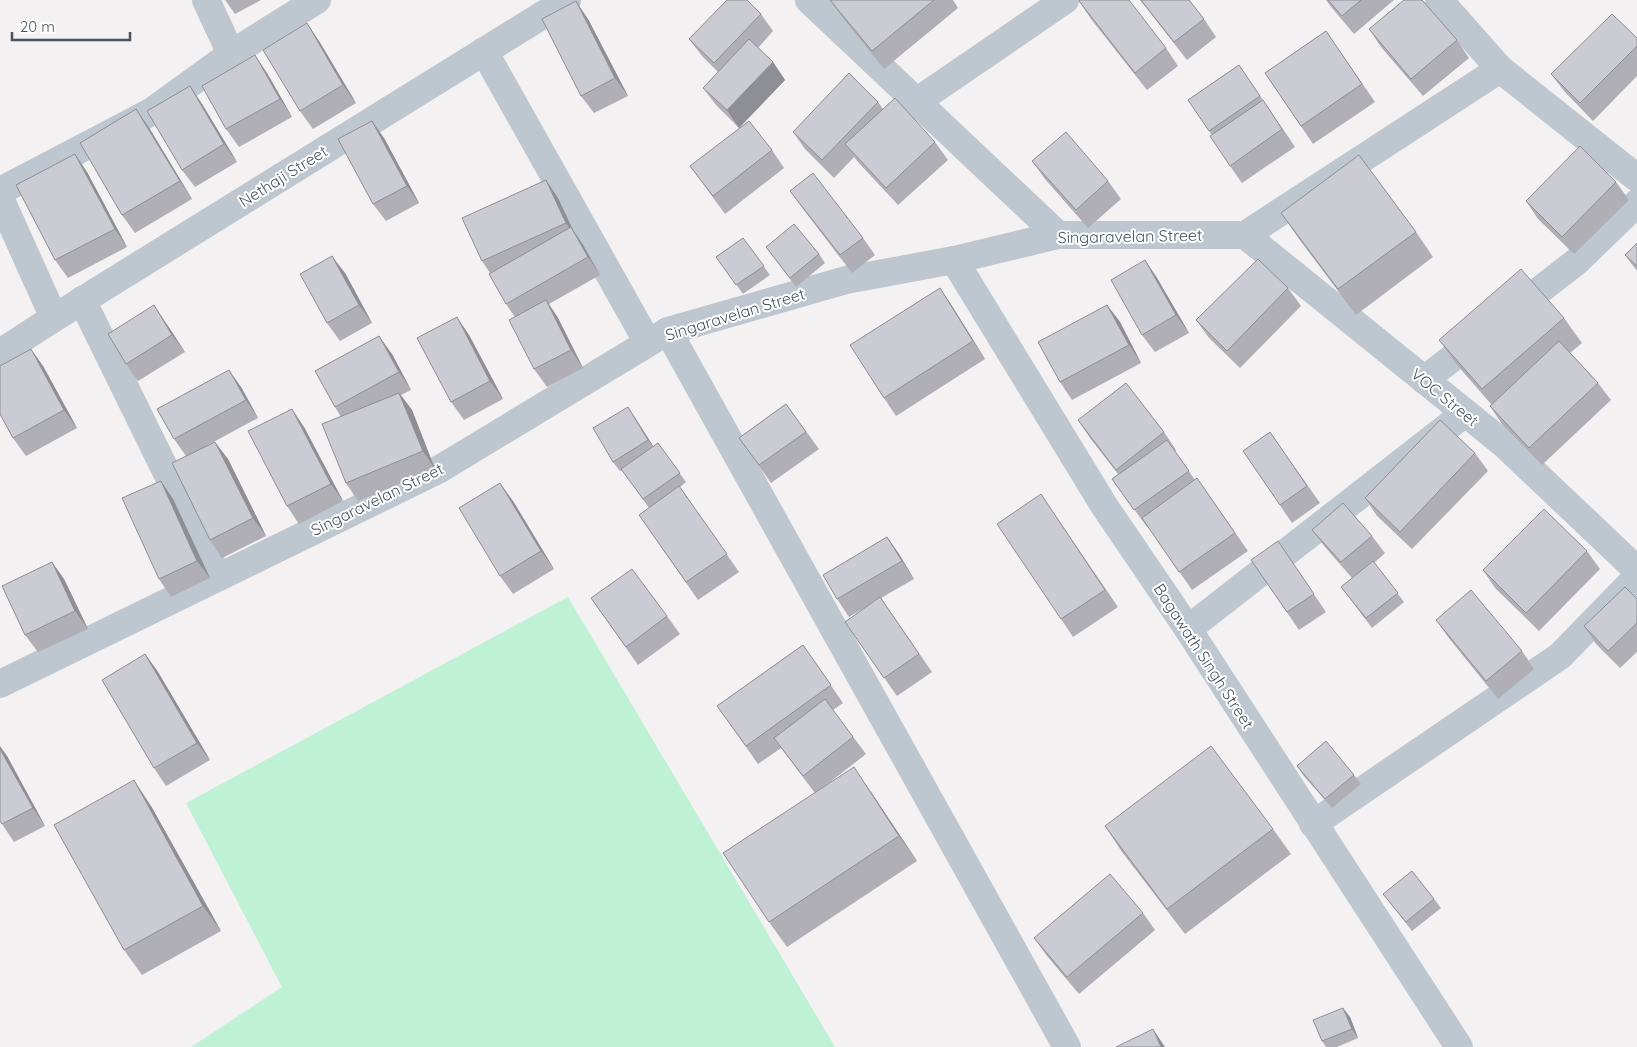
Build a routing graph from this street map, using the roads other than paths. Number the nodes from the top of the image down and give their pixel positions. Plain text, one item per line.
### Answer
1 (206, 0) edge
2 (316, 0) edge
3 (809, 0) edge
4 (1065, 0) edge
5 (1439, 0) edge
6 (557, 3) edge
7 (484, 52) junction
8 (231, 54) junction
9 (1500, 69) junction
10 (916, 102) junction
11 (1637, 178) edge
12 (0, 192) edge
13 (0, 198) edge
14 (1637, 203) edge
15 (1058, 235) junction
16 (1245, 235) junction
17 (954, 260) junction
18 (82, 300) junction
19 (54, 318) junction
20 (658, 337) junction
21 (0, 353) edge
22 (1424, 380) junction
23 (1465, 413) junction
24 (1637, 570) edge
25 (1637, 577) edge
26 (218, 578) junction
27 (1188, 630) junction
28 (0, 684) edge
29 (1313, 824) junction
30 (1068, 1047) edge
31 (1459, 1047) edge

1 - 8 street
2 - 8 street
3 - 10 street
4 - 10 street
5 - 9 street
6 - 7 street, Nethaji Street
7 - 18 street, Nethaji Street
7 - 20 street
8 - 12 street
9 - 11 street
9 - 16 street
10 - 15 street
13 - 19 street
14 - 22 street
15 - 16 street, Singaravelan Street
15 - 17 street, Singaravelan Street
16 - 22 street, VOC Street
17 - 20 street, Singaravelan Street
17 - 27 street, Bagawath Singh Street
18 - 19 street, Nethaji Street
18 - 26 street
19 - 21 street, Nethaji Street
20 - 26 street, Singaravelan Street
20 - 30 street
22 - 23 street, VOC Street
23 - 24 street, VOC Street
23 - 27 street
25 - 29 street
26 - 28 street, Singaravelan Street
27 - 29 street, Bagawath Singh Street
29 - 31 street, Bagawath Singh Street

